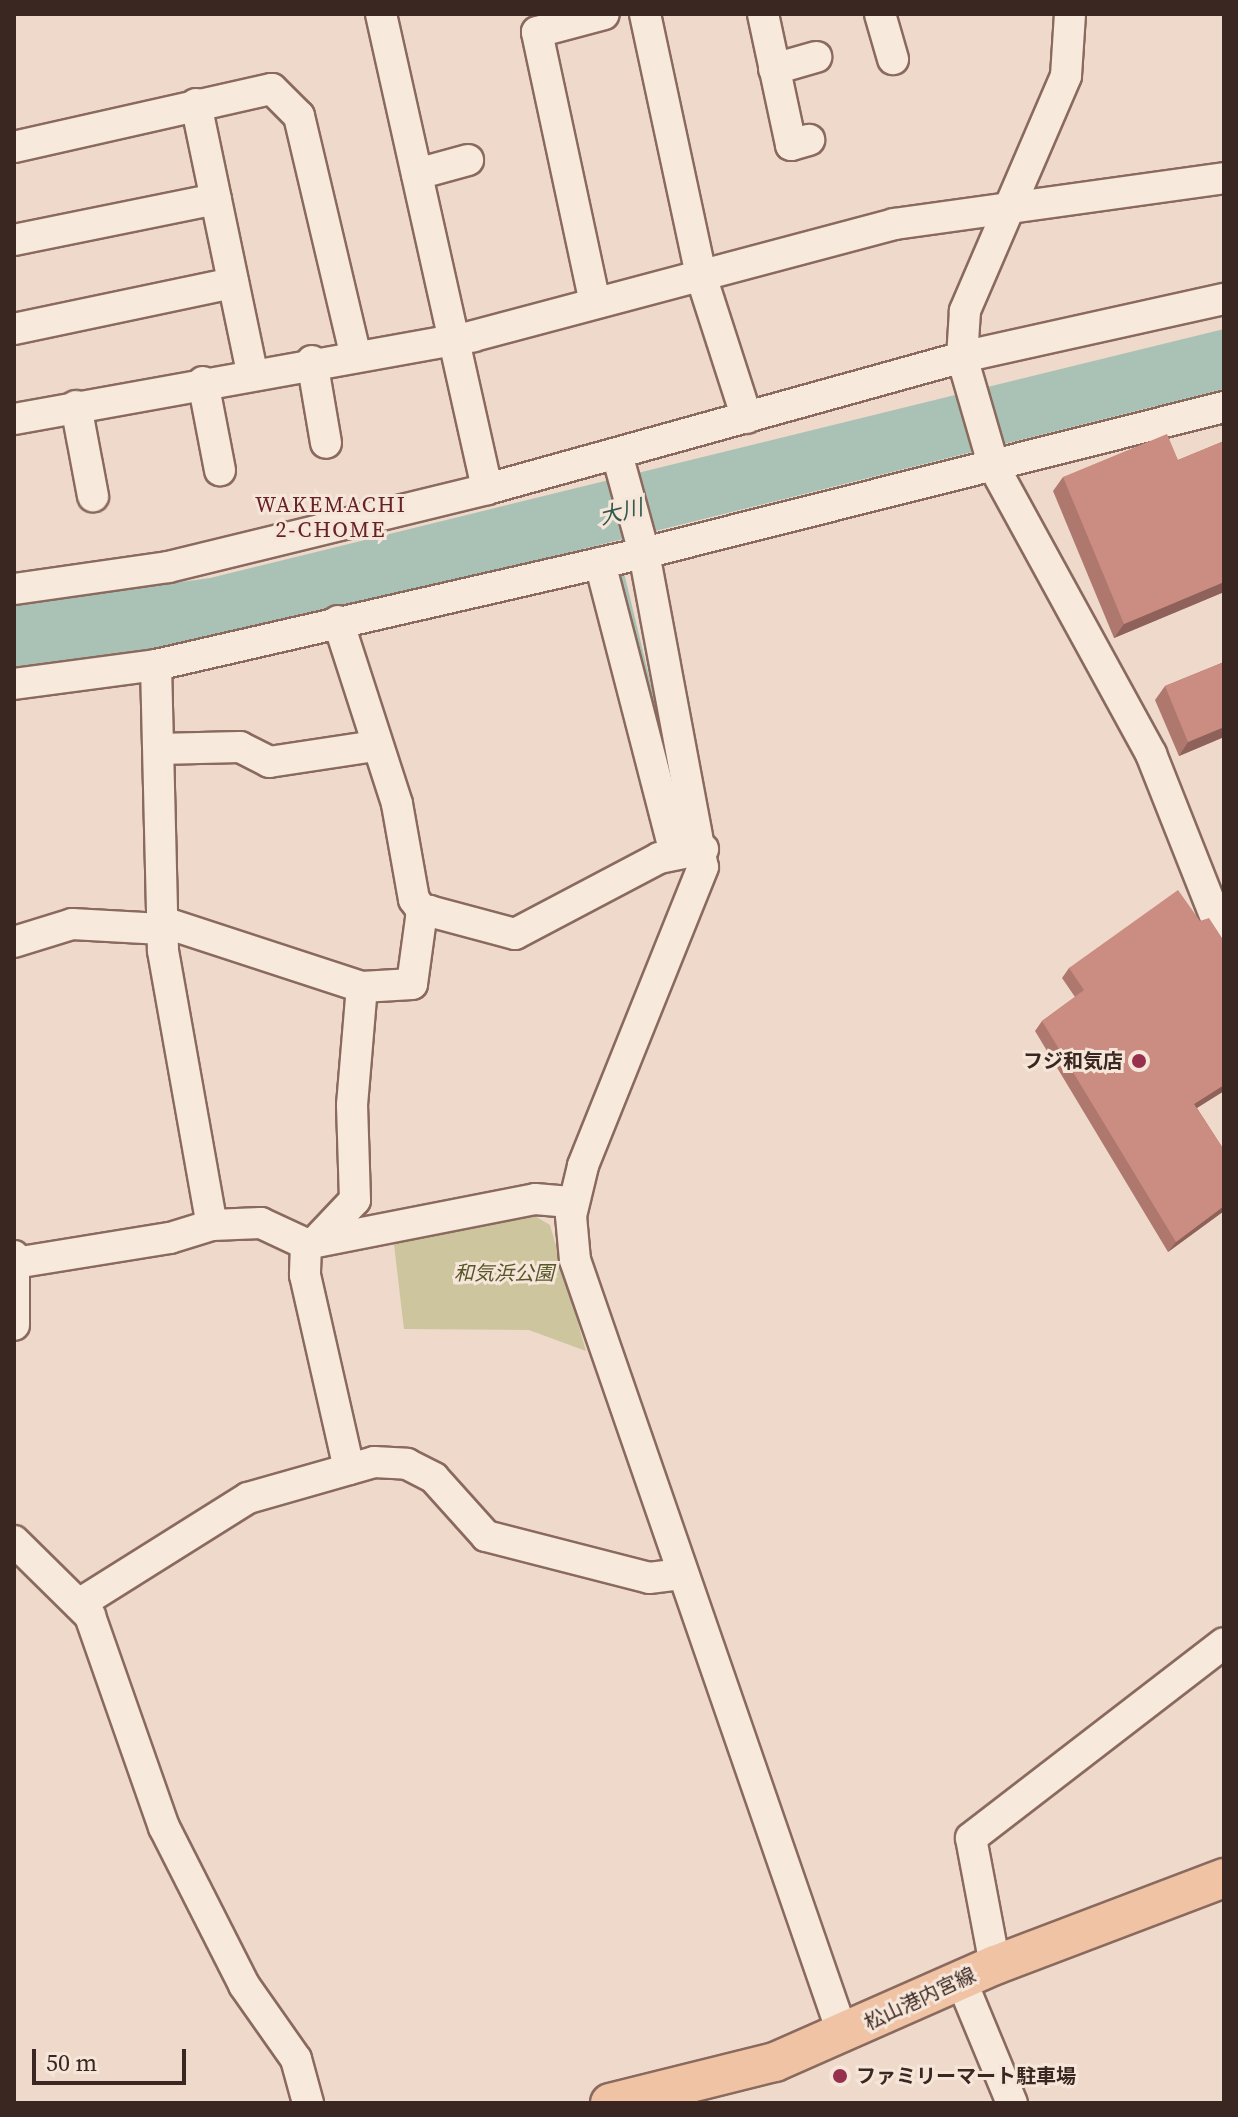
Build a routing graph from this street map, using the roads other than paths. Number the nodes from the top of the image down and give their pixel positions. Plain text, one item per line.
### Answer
1 (381, 14) edge
2 (604, 14) edge
3 (645, 14) edge
4 (763, 14) edge
5 (1070, 14) edge
6 (888, 16) edge
7 (816, 57) dead end
8 (893, 59) dead end
9 (774, 69) junction
10 (196, 104) junction
11 (809, 140) dead end
12 (14, 147) edge
13 (468, 160) dead end
14 (417, 174) junction
15 (1224, 178) edge
16 (216, 199) junction
17 (1014, 203) junction
18 (14, 240) edge
19 (702, 279) junction
20 (233, 283) junction
21 (1224, 299) edge
22 (595, 303) junction
23 (14, 329) edge
24 (454, 337) junction
25 (355, 353) junction
26 (312, 361) junction
27 (964, 363) junction
28 (252, 373) junction
29 (203, 382) junction
30 (76, 406) junction
31 (1224, 407) edge
32 (747, 418) junction
33 (14, 419) edge
34 (326, 443) dead end
35 (618, 457) junction
36 (992, 463) junction
37 (220, 470) dead end
38 (487, 489) junction
39 (93, 496) dead end
40 (625, 556) junction
41 (14, 589) edge
42 (338, 621) junction
43 (156, 665) junction
44 (14, 684) edge
45 (375, 746) junction
46 (159, 749) junction
47 (694, 856) junction
48 (424, 914) junction
49 (163, 926) junction
50 (1224, 938) edge
51 (14, 942) edge
52 (362, 987) junction
53 (355, 1200) junction
54 (573, 1202) junction
55 (212, 1225) junction
56 (377, 1229) junction
57 (312, 1242) junction
58 (15, 1259) edge
59 (14, 1325) edge
60 (349, 1469) junction
61 (14, 1541) edge
62 (683, 1574) junction
63 (79, 1604) junction
64 (1224, 1643) edge
65 (1224, 1878) edge
66 (995, 1965) junction
67 (961, 1980) junction
68 (843, 2035) junction
69 (308, 2103) edge
70 (610, 2103) edge
71 (1012, 2103) edge

1 - 14 street
2 - 22 street
3 - 19 street
4 - 9 street
5 - 17 street
6 - 8 street
7 - 9 street
9 - 11 street
10 - 12 street
10 - 16 street
10 - 25 street
13 - 14 street
14 - 24 street
15 - 17 street
16 - 18 street
16 - 20 street
17 - 19 street
17 - 27 street
19 - 22 street
19 - 32 street
20 - 23 street
20 - 28 street
21 - 27 street
22 - 24 street
24 - 25 street
24 - 38 street
25 - 26 street
26 - 28 street
26 - 34 street
27 - 32 street
27 - 36 street
28 - 29 street
29 - 30 street
29 - 37 street
30 - 33 street
30 - 39 street
31 - 36 street
32 - 35 street
35 - 38 street
35 - 40 street
36 - 40 street
36 - 50 street
38 - 41 street
40 - 42 street
40 - 47 street
40 - 47 street
42 - 43 street
42 - 45 street
43 - 44 street
43 - 46 street
45 - 46 street
45 - 48 street
46 - 49 street
47 - 48 street
47 - 54 street
48 - 52 street
49 - 51 street
49 - 52 street
49 - 55 street
52 - 53 street
53 - 56 street
53 - 57 street
54 - 56 street
54 - 62 street
55 - 57 street
55 - 58 street
56 - 57 street
57 - 60 street
58 - 59 street
60 - 62 street
60 - 63 street
61 - 63 street
62 - 68 street
63 - 69 street
64 - 66 street
65 - 66 main road, 松山港内宮線
66 - 67 main road, 松山港内宮線
67 - 68 main road, 松山港内宮線
67 - 71 street
68 - 70 main road, 松山港内宮線

